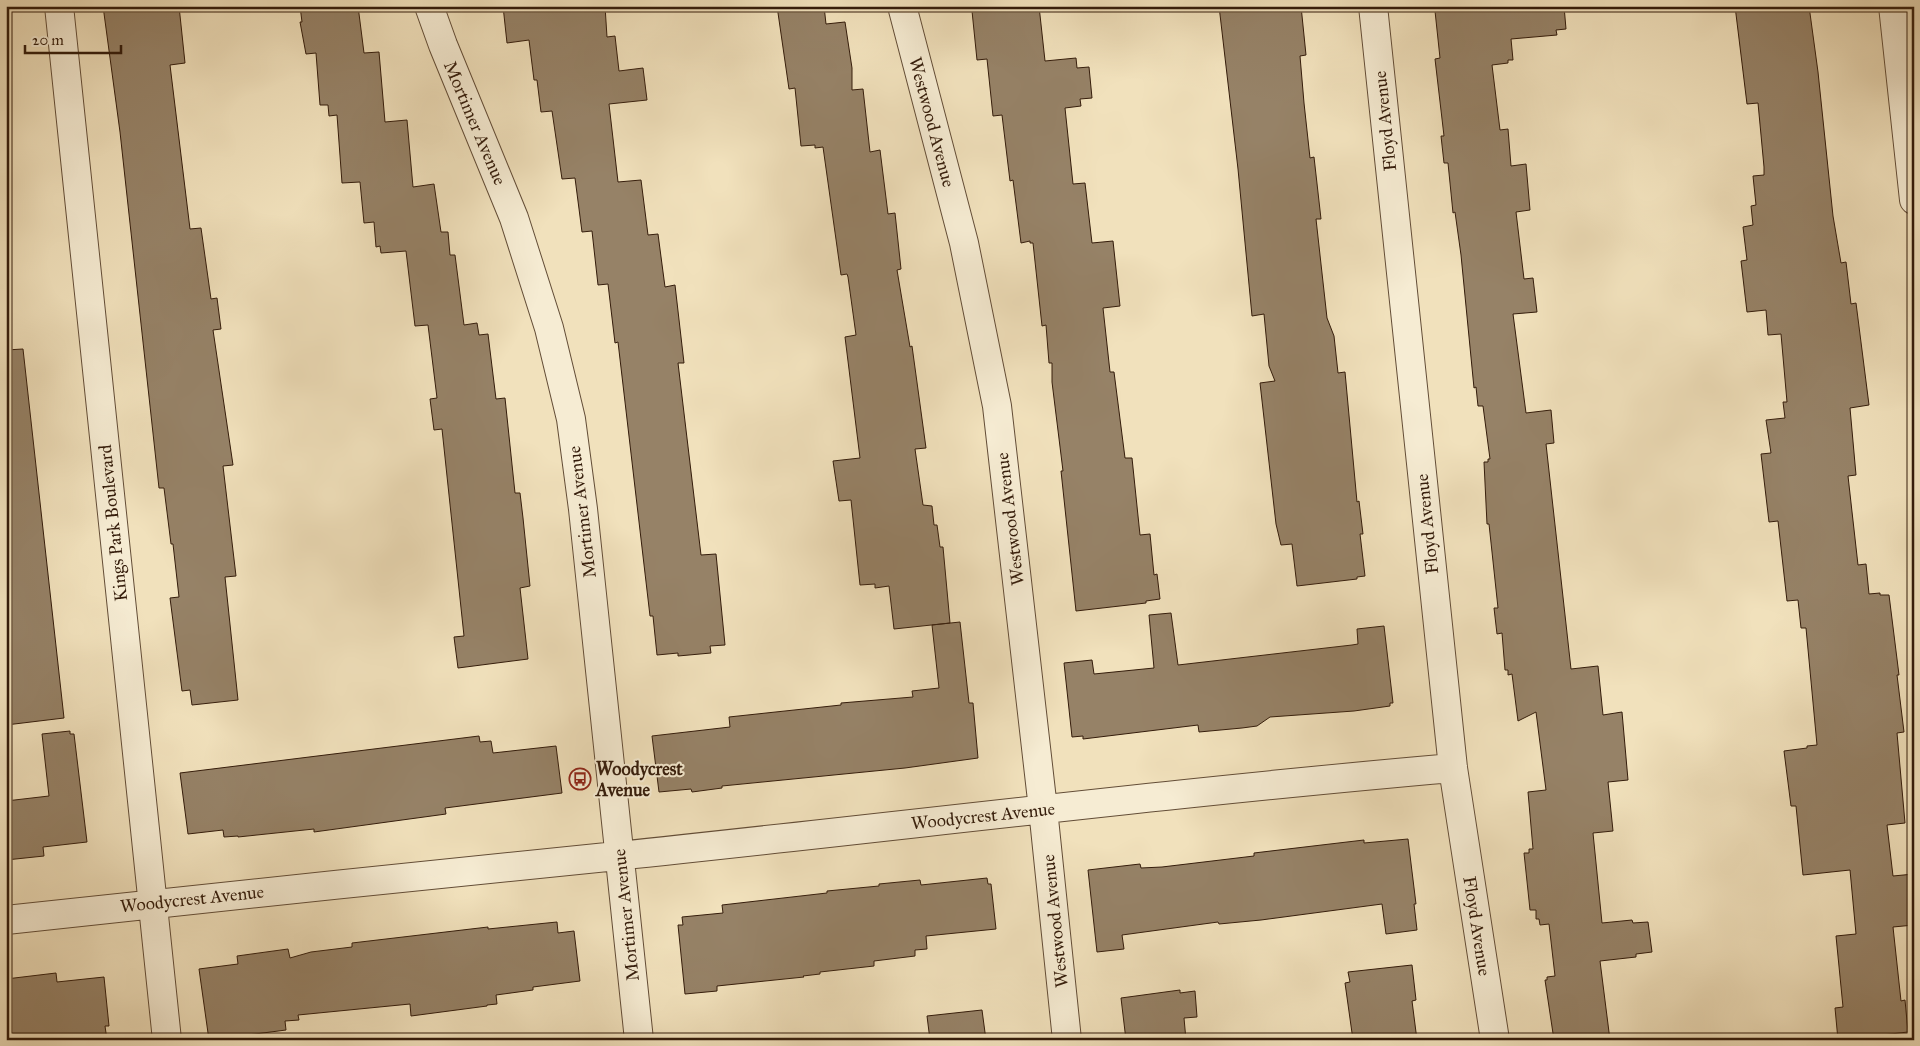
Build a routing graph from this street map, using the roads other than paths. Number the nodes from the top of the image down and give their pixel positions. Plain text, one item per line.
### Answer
1 (59, 6) edge
2 (429, 6) edge
3 (902, 6) edge
4 (1373, 6) edge
5 (1893, 6) edge
6 (1914, 200) edge
7 (1453, 768) junction
8 (1043, 809) junction
9 (620, 856) junction
10 (152, 903) junction
11 (6, 920) edge
12 (167, 1040) edge
13 (639, 1040) edge
14 (1067, 1040) edge
15 (1495, 1040) edge

1 - 10 street, Kings Park Boulevard
2 - 9 street, Mortimer Avenue
3 - 8 street, Westwood Avenue
4 - 7 street, Floyd Avenue
5 - 6 street
7 - 8 street, Woodycrest Avenue
7 - 15 street, Floyd Avenue
8 - 9 street, Woodycrest Avenue
8 - 14 street, Westwood Avenue
9 - 10 street, Woodycrest Avenue
9 - 13 street, Mortimer Avenue
10 - 11 street, Woodycrest Avenue
10 - 12 street, Kings Park Boulevard

